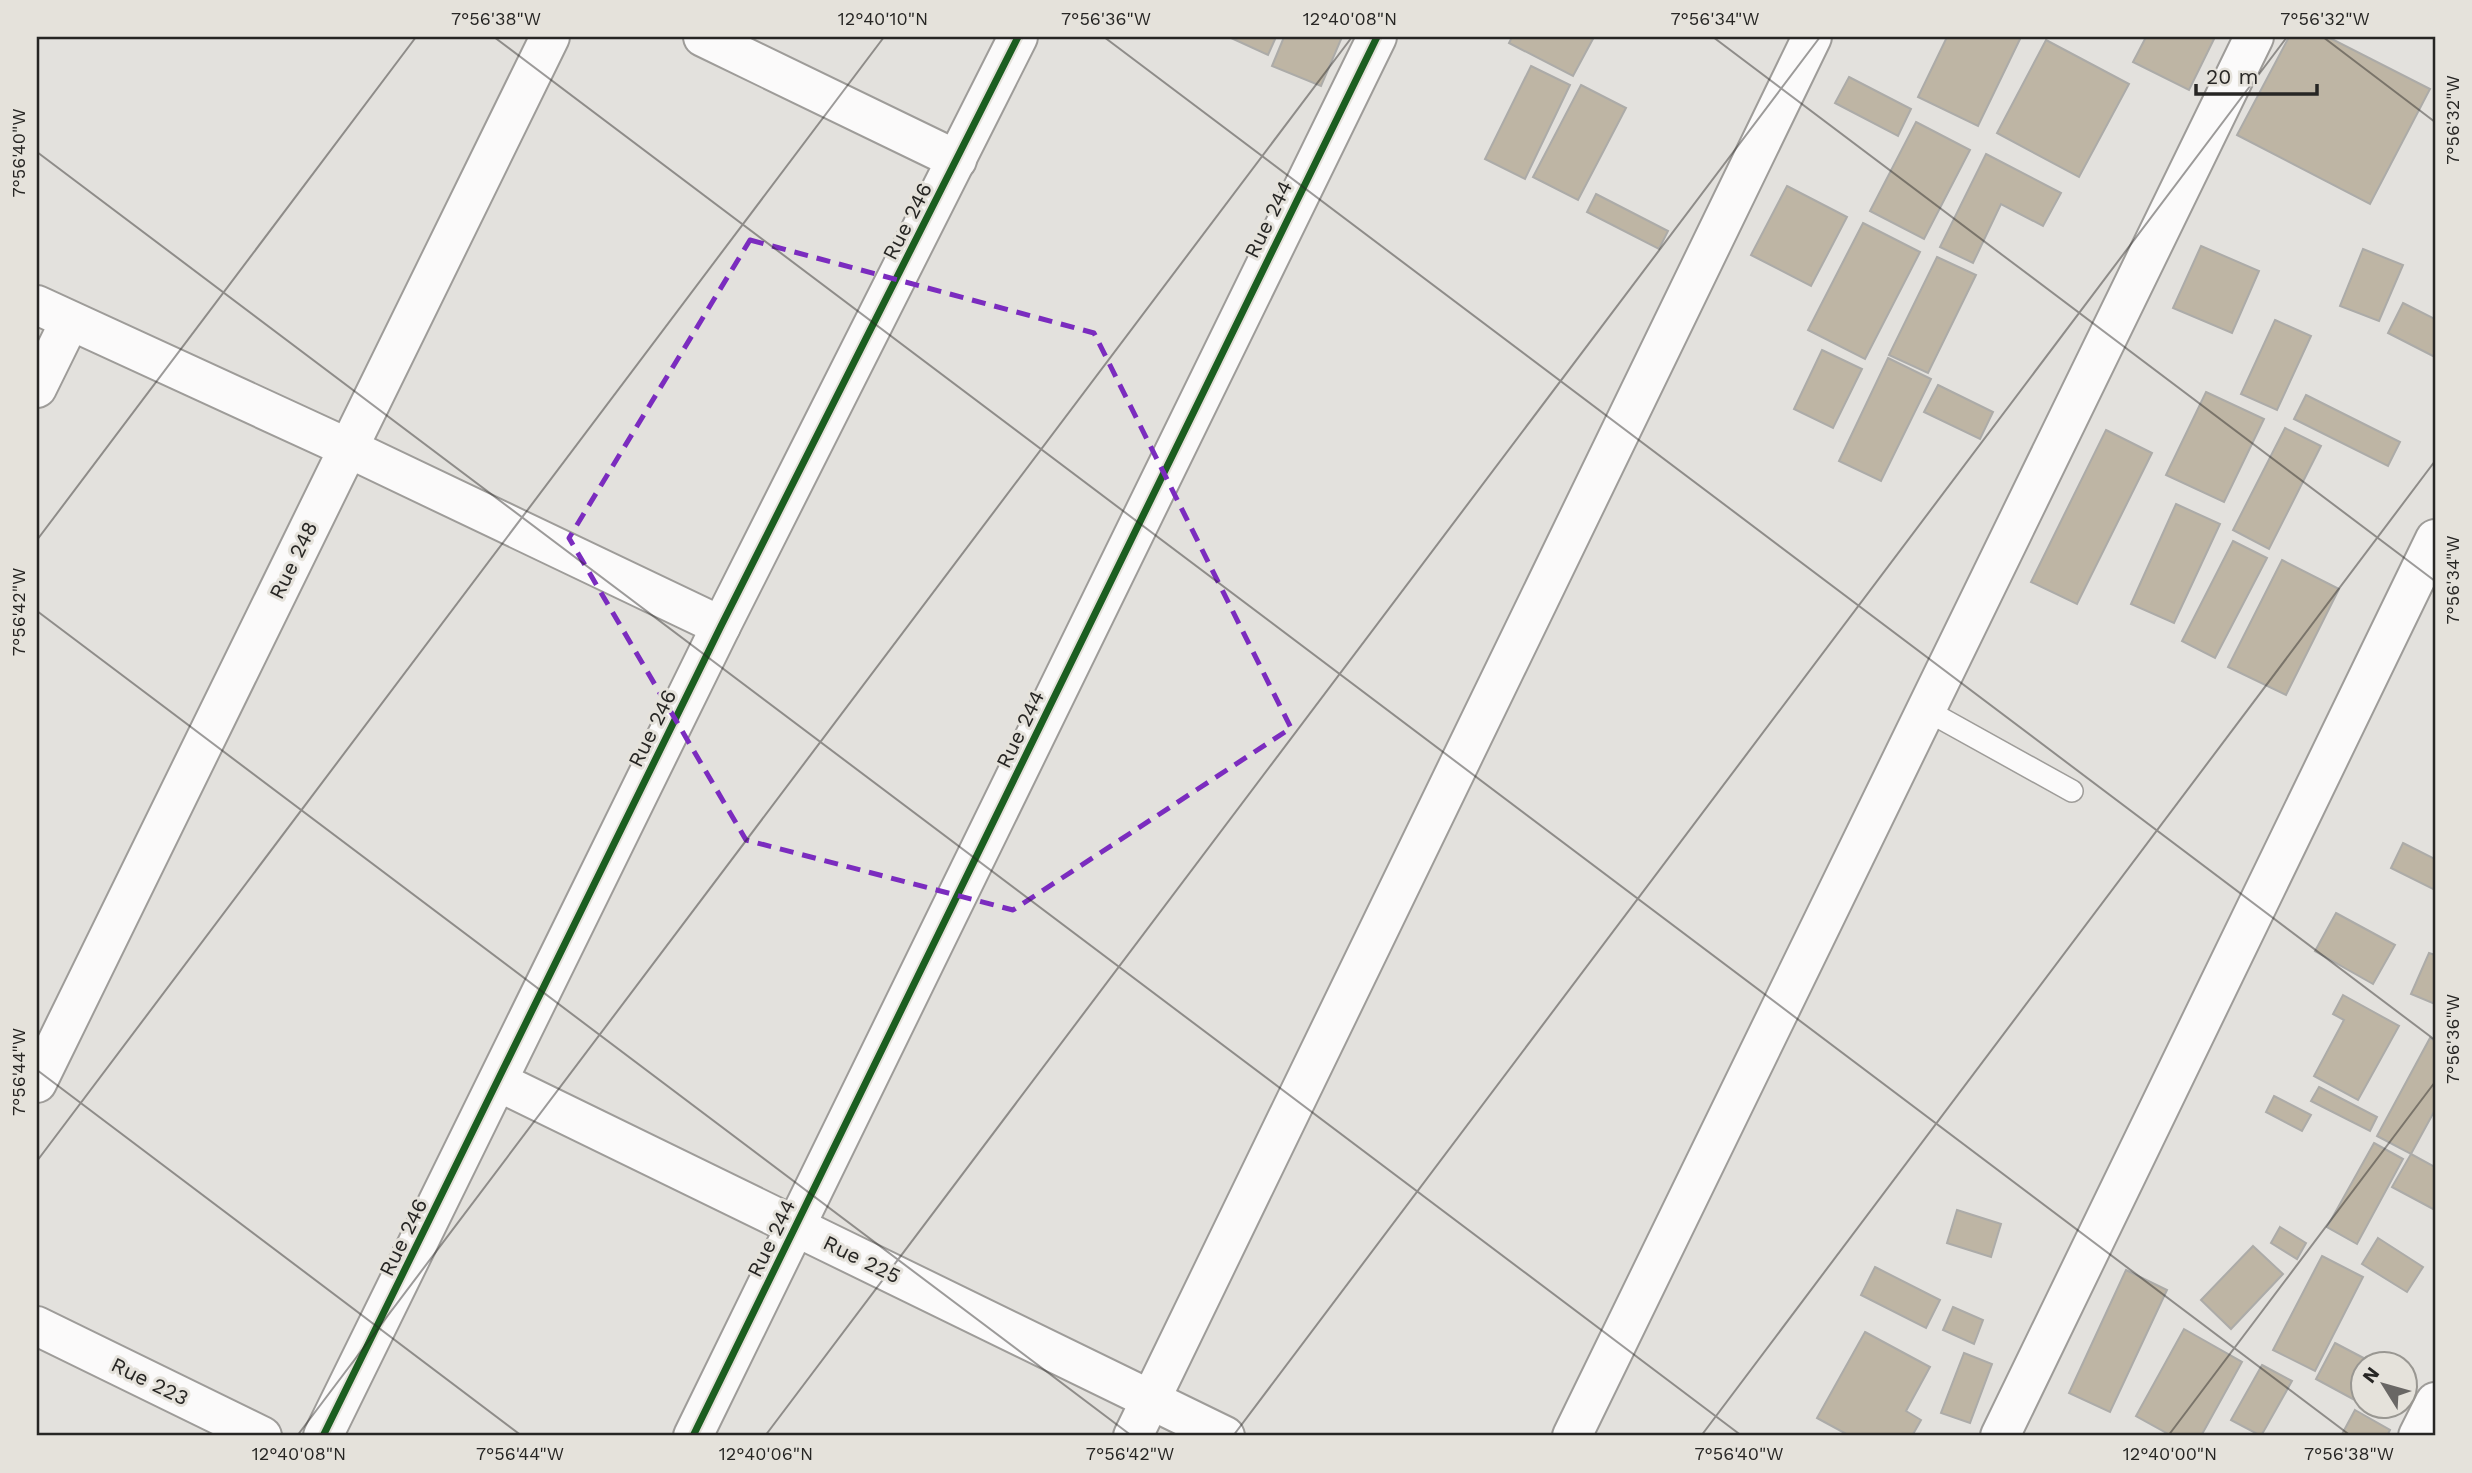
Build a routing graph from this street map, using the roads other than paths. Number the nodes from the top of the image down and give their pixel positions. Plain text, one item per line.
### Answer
1 (550, 37) edge
2 (704, 37) edge
3 (1018, 37) edge
4 (1377, 37) edge
5 (1812, 37) edge
6 (2254, 37) edge
7 (957, 160) junction
8 (53, 313) edge
9 (37, 388) edge
10 (348, 448) junction
11 (2435, 539) edge
12 (721, 626) junction
13 (1926, 710) junction
14 (2072, 791) dead end
15 (499, 1082) junction
16 (37, 1083) edge
17 (796, 1227) junction
18 (37, 1326) edge
19 (1151, 1400) junction
20 (2435, 1402) edge
21 (262, 1436) edge
22 (323, 1436) edge
23 (693, 1436) edge
24 (1133, 1436) edge
25 (1225, 1436) edge
26 (1572, 1436) edge
27 (2000, 1436) edge
28 (2418, 1436) edge

1 - 10 street, Rue 248
2 - 7 street
3 - 7 street, Rue 246
4 - 17 street, Rue 244
5 - 19 street
6 - 13 street
7 - 12 street, Rue 246
8 - 9 street
8 - 10 street
10 - 12 street
10 - 16 street, Rue 248
11 - 27 street
12 - 15 street, Rue 246
13 - 14 lane
13 - 26 street
15 - 17 street, Rue 225
15 - 22 street, Rue 246
17 - 19 street, Rue 225
17 - 23 street, Rue 244
18 - 21 street, Rue 223
19 - 24 street
19 - 25 street, Rue 225
20 - 28 street

